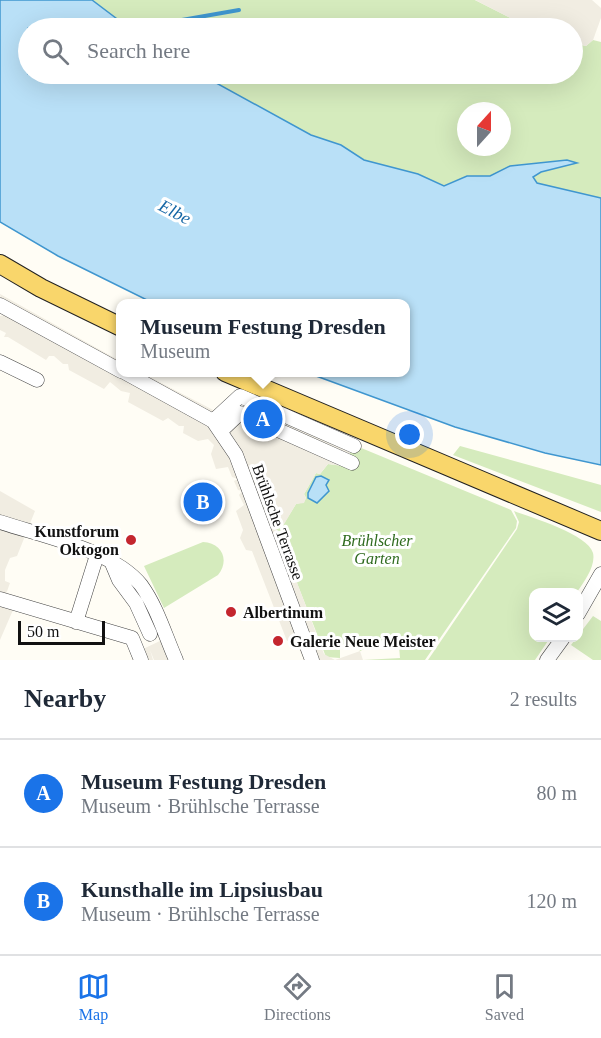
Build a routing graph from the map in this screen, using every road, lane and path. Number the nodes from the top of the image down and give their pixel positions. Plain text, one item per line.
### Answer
1 (0, 264) edge
2 (1, 308) edge
3 (116, 325) edge
4 (0, 362) edge
5 (116, 369) edge
6 (131, 377) edge
7 (237, 377) edge
8 (37, 380) dead end
9 (246, 408) junction
10 (260, 418) dead end
11 (218, 426) junction
12 (238, 434) dead end
13 (354, 446) dead end
14 (352, 463) dead end
15 (2, 523) edge
16 (601, 531) edge
17 (0, 538) edge
18 (97, 555) junction
19 (601, 574) edge
20 (0, 599) edge
21 (583, 607) edge
22 (76, 622) junction
23 (157, 632) junction
24 (134, 642) junction
25 (560, 642) edge
26 (141, 660) edge
27 (176, 660) edge
28 (312, 660) edge
29 (547, 660) edge

1 - 3 main road
2 - 5 street
4 - 8 street
6 - 11 street
7 - 16 main road
9 - 10 street
9 - 11 street
9 - 13 street
9 - 14 street
11 - 12 street
11 - 28 street, Brühlsche Terrasse
15 - 17 street
15 - 18 street
18 - 22 street
18 - 23 street
19 - 21 street
20 - 22 street
22 - 24 street
23 - 24 street
23 - 27 street
24 - 26 street
25 - 29 street

